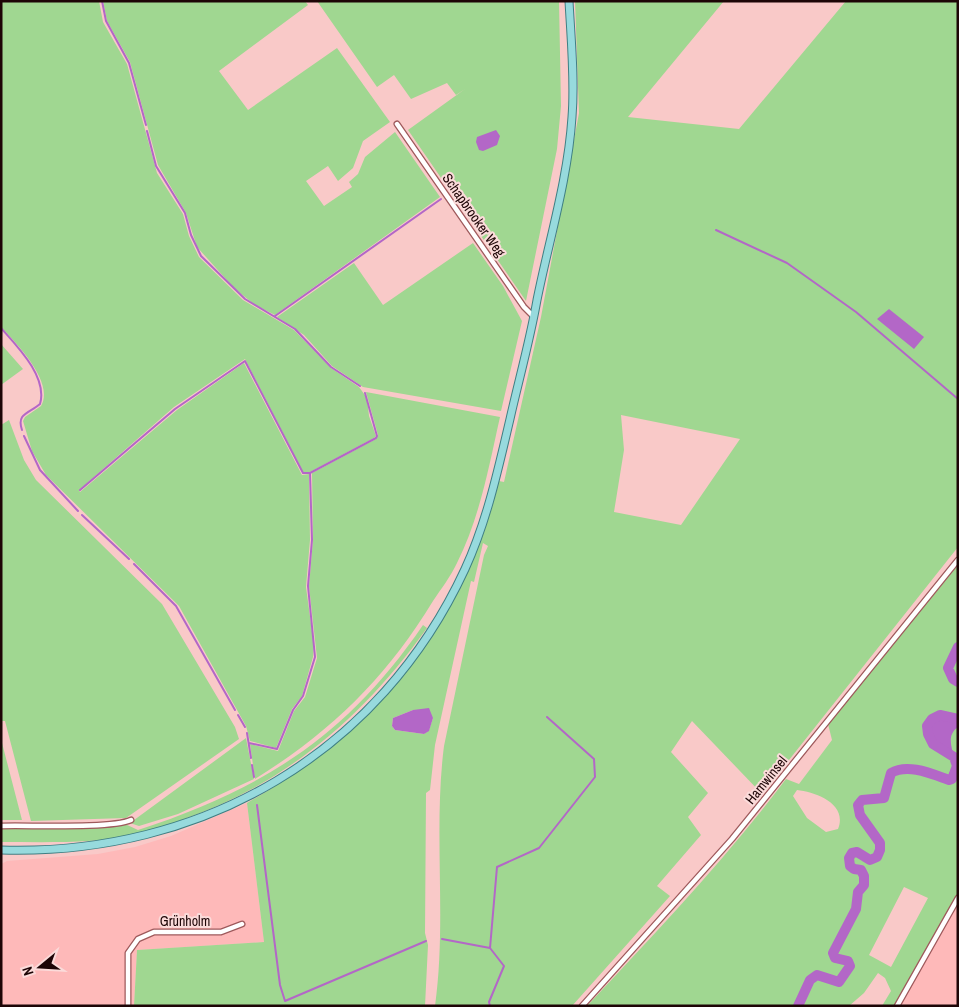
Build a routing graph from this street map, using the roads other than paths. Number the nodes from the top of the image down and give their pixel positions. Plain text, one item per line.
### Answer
1 (569, 1) edge
2 (398, 124) dead end
3 (534, 317) junction
4 (958, 560) edge
5 (131, 820) dead end
6 (1, 826) edge
7 (1, 850) edge
8 (11, 850) junction
9 (1, 854) edge
10 (958, 898) edge
11 (242, 924) dead end
12 (128, 1006) edge
13 (582, 1006) edge
14 (897, 1006) edge

1 - 3 main road
2 - 3 street, Schapbrooker Weg
3 - 8 main road
4 - 13 street, Hamwinsel
5 - 6 street
7 - 8 main road
8 - 9 main road
10 - 14 street
11 - 12 street, Grünholm

